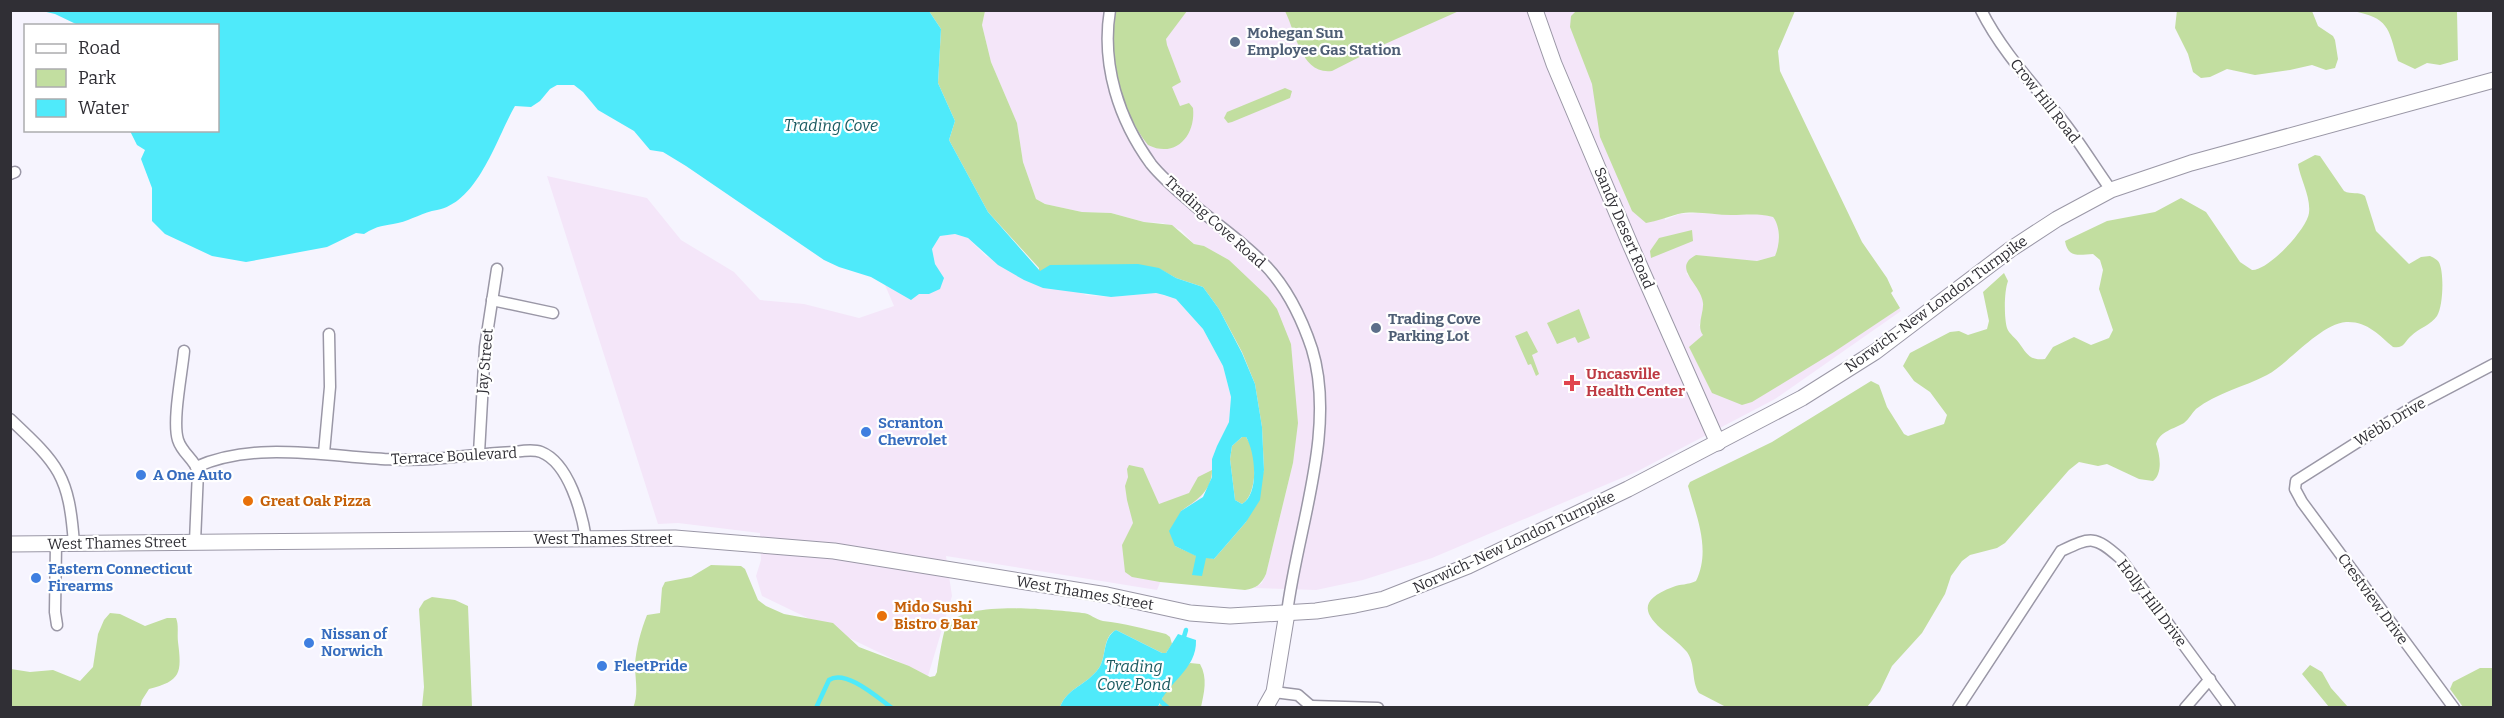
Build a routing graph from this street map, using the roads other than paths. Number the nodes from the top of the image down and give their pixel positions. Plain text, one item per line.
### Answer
1 (1110, 10) edge
2 (1535, 10) edge
3 (1981, 10) edge
4 (2493, 80) edge
5 (2111, 190) junction
6 (497, 269) dead end
7 (492, 300) junction
8 (553, 313) dead end
9 (329, 334) dead end
10 (184, 351) dead end
11 (2493, 364) edge
12 (10, 418) edge
13 (1718, 443) junction
14 (324, 453) junction
15 (479, 453) junction
16 (196, 466) junction
17 (2295, 489) joint
18 (586, 539) junction
19 (195, 542) junction
20 (10, 544) edge
21 (56, 544) junction
22 (74, 544) junction
23 (1190, 613) joint
24 (1287, 613) junction
25 (57, 625) dead end
26 (2210, 680) junction
27 (1274, 692) junction
28 (1312, 707) edge
29 (1265, 708) edge
30 (1378, 708) edge
31 (1958, 708) edge
32 (2186, 708) edge
33 (2230, 708) edge
34 (2454, 708) edge

1 - 24 street, Trading Cove Road
2 - 13 main road, Sandy Desert Road
3 - 5 street, Crow Hill Road
4 - 5 main road, Norwich-New London Turnpike
5 - 13 main road, Norwich-New London Turnpike
6 - 7 street, Jay Street
7 - 8 street
7 - 15 street, Jay Street
9 - 14 street
10 - 16 street
11 - 17 street, Webb Drive
12 - 22 street
13 - 24 main road, Norwich-New London Turnpike
14 - 15 street, Terrace Boulevard
14 - 16 street, Terrace Boulevard
15 - 18 street, Terrace Boulevard
16 - 19 street
17 - 34 street, Crestview Drive
18 - 19 main road, West Thames Street
18 - 23 main road, West Thames Street
19 - 22 main road, West Thames Street
20 - 21 main road, West Thames Street
21 - 22 main road, West Thames Street
21 - 25 street
23 - 24 main road, Norwich-New London Turnpike
24 - 27 main road
26 - 31 street, Holly Hill Drive
26 - 32 street
26 - 33 street, Holly Hill Drive
27 - 28 street
27 - 29 main road
28 - 30 street

